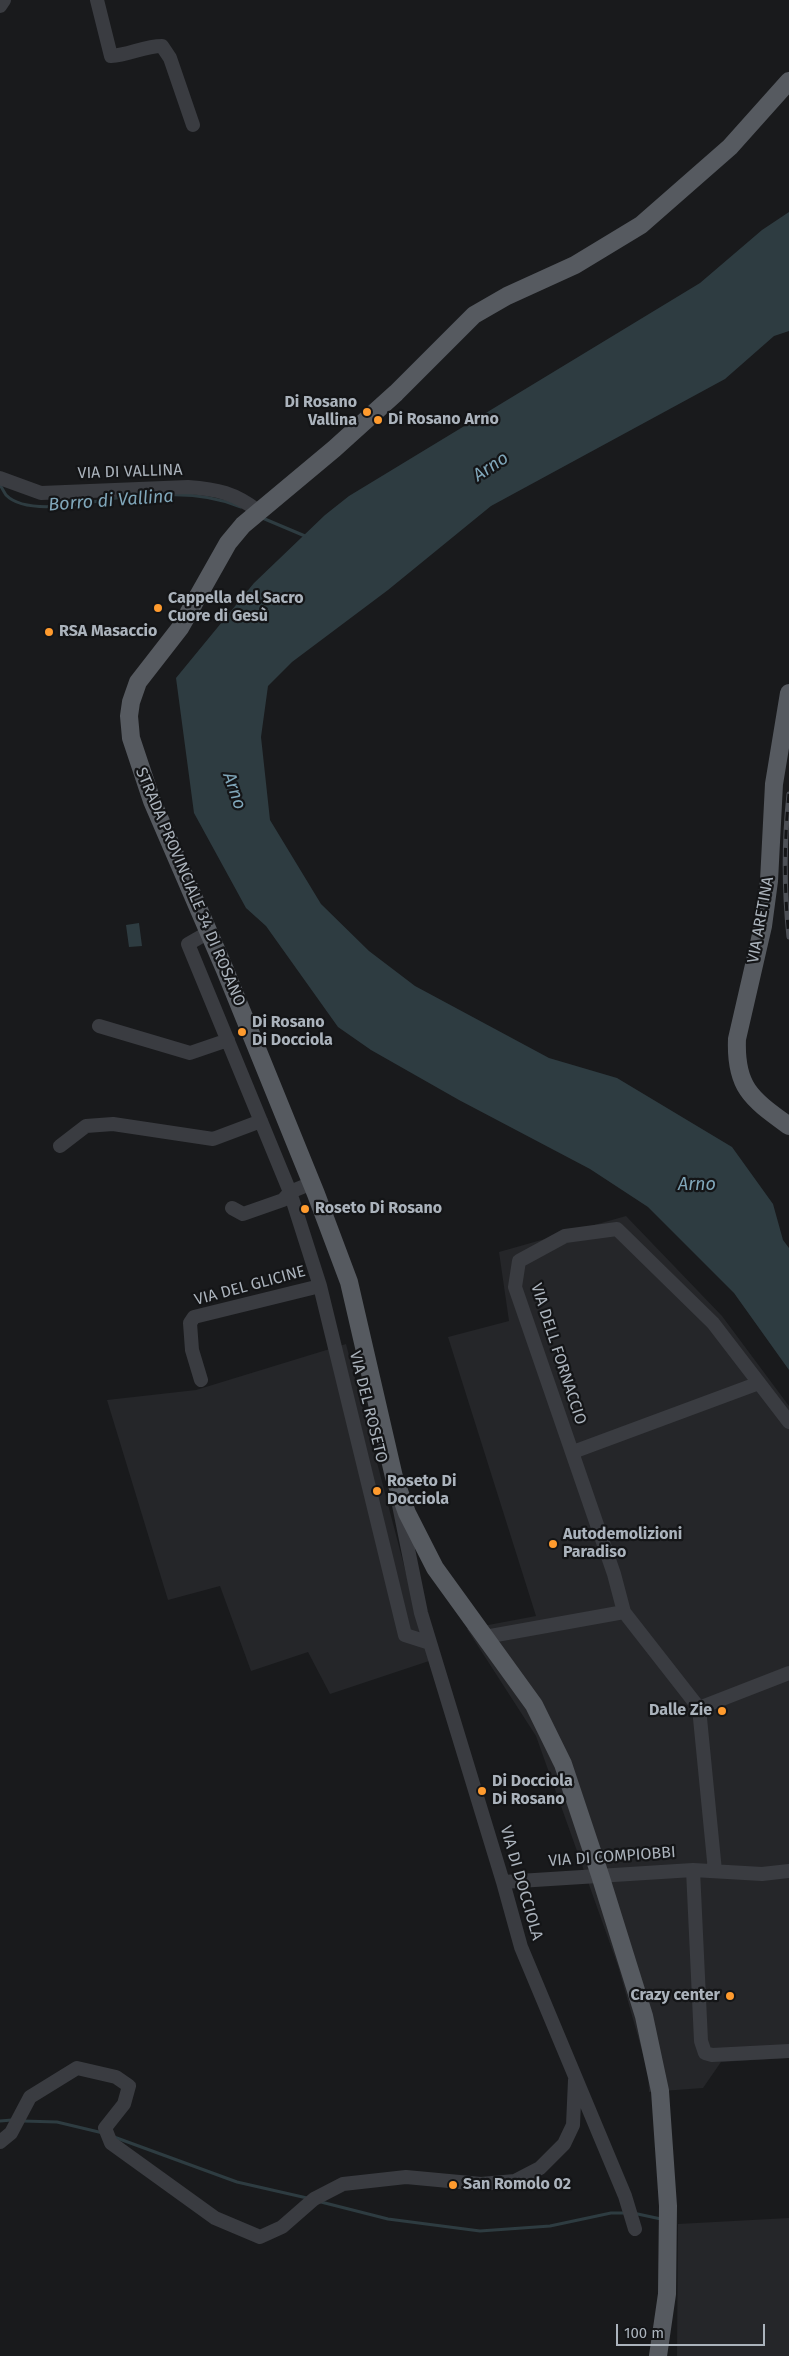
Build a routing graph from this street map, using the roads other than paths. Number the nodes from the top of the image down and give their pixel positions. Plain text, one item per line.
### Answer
1 (4, 0) edge
2 (97, 0) edge
3 (0, 6) edge
4 (789, 81) edge
5 (194, 125) dead end
6 (0, 478) edge
7 (255, 514) junction
8 (789, 693) edge
9 (209, 932) junction
10 (98, 1026) dead end
11 (228, 1040) junction
12 (261, 1120) junction
13 (789, 1126) edge
14 (60, 1146) dead end
15 (312, 1183) junction
16 (290, 1192) junction
17 (232, 1208) dead end
18 (320, 1286) junction
19 (201, 1380) dead end
20 (760, 1383) junction
21 (789, 1422) edge
22 (572, 1452) junction
23 (394, 1478) junction
24 (624, 1612) junction
25 (485, 1637) junction
26 (430, 1643) junction
27 (789, 1673) edge
28 (699, 1708) junction
29 (693, 1870) junction
30 (715, 1870) junction
31 (789, 1872) edge
32 (600, 1875) junction
33 (503, 1882) junction
34 (789, 2051) edge
35 (575, 2080) junction
36 (0, 2142) edge
37 (635, 2229) dead end
38 (658, 2356) edge

1 - 3 street
2 - 5 street
4 - 7 main road, STRADA PROVINCIALE 34 DI ROSANO
6 - 7 street, VIA DI VALLINA
7 - 9 main road, STRADA PROVINCIALE 34 DI ROSANO
8 - 13 main road, VIA ARETINA
9 - 11 street, VIA DEL ROSETO
9 - 15 main road, STRADA PROVINCIALE 34 DI ROSANO
10 - 11 street
11 - 12 street, VIA DEL ROSETO
12 - 14 street
12 - 16 street, VIA DEL ROSETO
15 - 16 street
15 - 23 main road, STRADA PROVINCIALE 34 DI ROSANO
16 - 17 street
16 - 18 street, VIA DEL ROSETO
18 - 19 street, VIA DEL GLICINE
18 - 26 street, VIA DEL ROSETO
20 - 21 street, VIA DELL FORNACCIO
20 - 22 street
20 - 22 street, VIA DELL FORNACCIO
22 - 24 street, VIA DELL FORNACCIO
23 - 25 main road, STRADA PROVINCIALE 34 DI ROSANO
23 - 26 street, VIA DI DOCCIOLA
24 - 25 street
24 - 28 street
25 - 32 main road, STRADA PROVINCIALE 34 DI ROSANO
26 - 33 street, VIA DI DOCCIOLA
27 - 28 street
28 - 30 street
29 - 30 street, VIA DI COMPIOBBI
29 - 32 street, VIA DI COMPIOBBI
29 - 34 street, VIA DI COMPIOBBI
30 - 31 street, VIA DI COMPIOBBI
32 - 33 street, VIA DI COMPIOBBI
32 - 38 main road, STRADA PROVINCIALE 34 DI ROSANO
33 - 35 street, VIA DI DOCCIOLA
35 - 36 street
35 - 37 street, VIA DI DOCCIOLA

